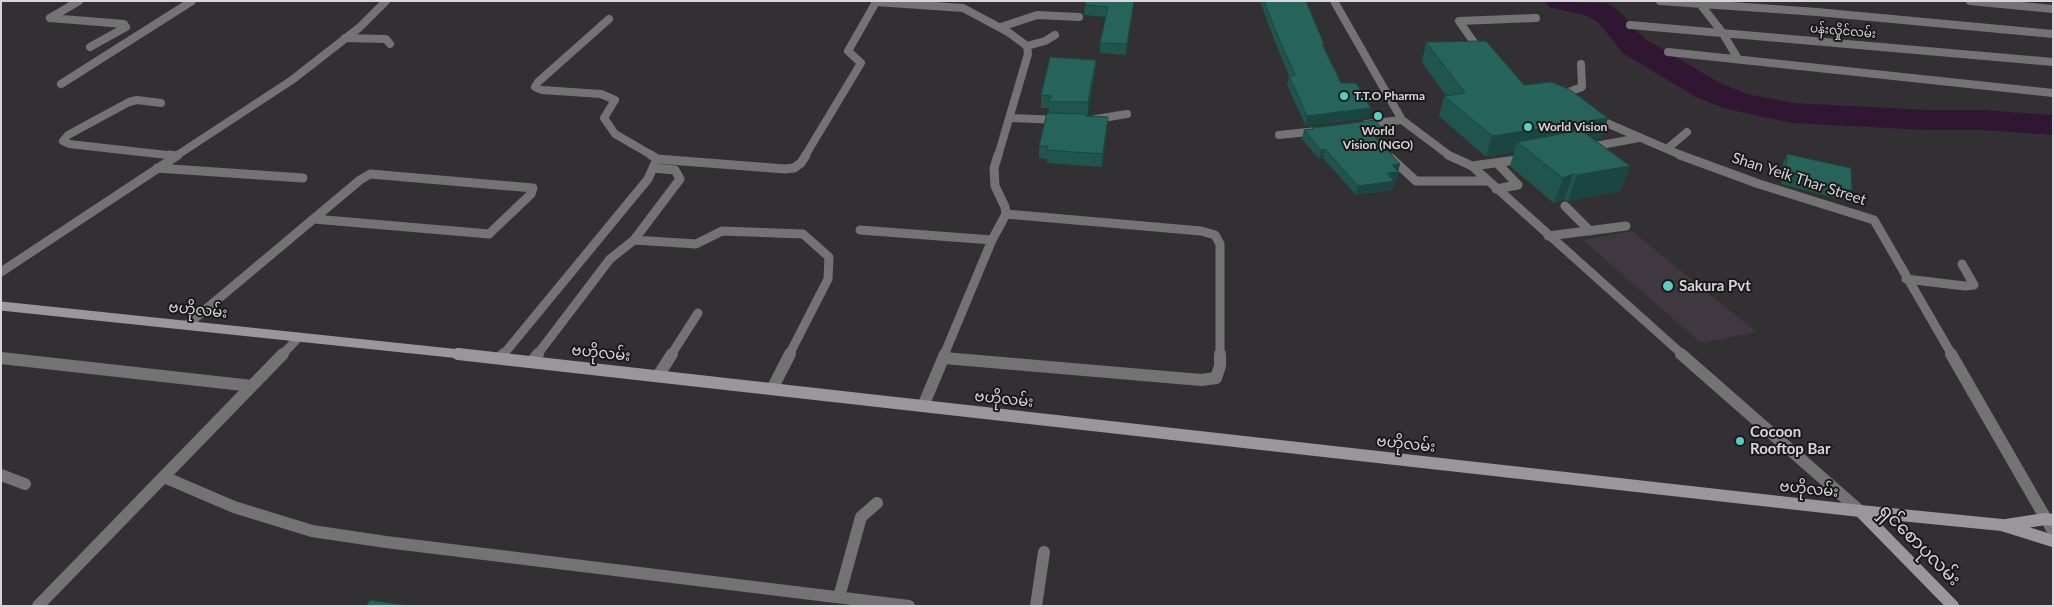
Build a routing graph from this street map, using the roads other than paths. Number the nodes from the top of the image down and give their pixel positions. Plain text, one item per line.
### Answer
1 (79, 1) edge
2 (192, 1) edge
3 (386, 1) edge
4 (1334, 1) edge
5 (1660, 1) edge
6 (1970, 1) edge
7 (1700, 4) junction
8 (2053, 9) edge
9 (1079, 17) dead end
10 (1536, 18) dead end
11 (609, 20) dead end
12 (1630, 25) dead end
13 (1001, 27) junction
14 (1722, 32) junction
15 (2053, 34) edge
16 (1055, 35) dead end
17 (346, 38) junction
18 (390, 44) dead end
19 (1027, 46) junction
20 (90, 47) dead end
21 (1668, 52) dead end
22 (1738, 60) junction
23 (1488, 61) edge
24 (2053, 62) edge
25 (1581, 64) dead end
26 (61, 84) dead end
27 (2053, 93) edge
28 (1561, 101) edge
29 (161, 103) dead end
30 (1586, 113) edge
31 (1127, 114) dead end
32 (1011, 118) junction
33 (1066, 120) edge
34 (1402, 120) junction
35 (1084, 121) edge
36 (1355, 126) edge
37 (1326, 129) edge
38 (1687, 132) dead end
39 (1279, 135) dead end
40 (1640, 138) junction
41 (1583, 148) edge
42 (1667, 149) junction
43 (176, 156) junction
44 (1535, 156) edge
45 (1391, 158) edge
46 (1497, 163) junction
47 (654, 164) junction
48 (1472, 166) junction
49 (157, 168) junction
50 (303, 178) dead end
51 (1488, 181) junction
52 (1496, 189) junction
53 (1565, 206) edge
54 (1006, 214) junction
55 (314, 219) junction
56 (1626, 226) dead end
57 (860, 230) dead end
58 (1590, 231) junction
59 (1548, 236) junction
60 (634, 240) junction
61 (992, 240) junction
62 (1962, 264) dead end
63 (1, 272) edge
64 (1906, 279) junction
65 (3, 307) edge
66 (698, 313) dead end
67 (187, 326) junction
68 (299, 337) junction
69 (1, 358) edge
70 (500, 358) junction
71 (944, 358) junction
72 (532, 362) junction
73 (658, 376) junction
74 (252, 386) junction
75 (772, 389) junction
76 (923, 406) junction
77 (1, 475) edge
78 (164, 477) junction
79 (24, 484) dead end
80 (877, 503) dead end
81 (1860, 512) junction
82 (2049, 519) edge
83 (2002, 526) junction
84 (2053, 531) edge
85 (2053, 542) edge
86 (1044, 552) dead end
87 (839, 597) junction
88 (38, 606) edge
89 (909, 606) edge
90 (1036, 606) edge
91 (1953, 606) edge

1 - 20 street
2 - 26 street
3 - 17 street
4 - 34 street
5 - 7 street
6 - 8 street
7 - 14 street
7 - 15 street
9 - 13 street
10 - 23 street
11 - 47 street
12 - 14 street, ပန်းလှိုင်လမ်း
13 - 19 street
13 - 47 street
14 - 22 street
14 - 24 street, ပန်းလှိုင်လမ်း
16 - 19 street
17 - 18 street
17 - 43 street
19 - 32 street
21 - 22 street
22 - 27 street
25 - 28 street
29 - 43 street
30 - 40 street, Shan Yeik Thar Street
31 - 35 street
32 - 33 street
32 - 54 street
34 - 36 street
34 - 48 street
37 - 39 street
38 - 42 street
40 - 41 street
40 - 42 street, Shan Yeik Thar Street
42 - 64 street, Shan Yeik Thar Street
43 - 49 street
44 - 46 street
45 - 51 street
46 - 48 street
46 - 52 street
47 - 60 street
47 - 70 street
48 - 51 street
49 - 50 street
49 - 63 street
51 - 52 street
52 - 59 street
53 - 58 street
54 - 61 street
54 - 71 street
55 - 55 street
55 - 67 street
56 - 58 street
57 - 61 street
58 - 59 street
59 - 81 street
60 - 72 street
60 - 75 street
61 - 71 street
62 - 64 street
64 - 82 street, Shan Yeik Thar Street
65 - 67 main road, ဗဟိုလမ်း
66 - 73 street
67 - 68 main road, ဗဟိုလမ်း
68 - 70 main road, ဗဟိုလမ်း
68 - 74 street
69 - 74 street
70 - 72 main road, ဗဟိုလမ်း
71 - 76 street
72 - 73 main road, ဗဟိုလမ်း
73 - 75 main road, ဗဟိုလမ်း
74 - 78 street
75 - 76 main road, ဗဟိုလမ်း
76 - 81 main road, ဗဟိုလမ်း
77 - 79 street
78 - 87 street
78 - 88 street
80 - 87 street
81 - 83 main road, ဗဟိုလမ်း
81 - 91 main road, ရှင်စောပုလမ်း
82 - 83 main road, ဗဟိုလမ်း
82 - 84 street, Shan Yeik Thar Street
83 - 85 main road, ဗဟိုလမ်း
86 - 90 street
87 - 89 street

